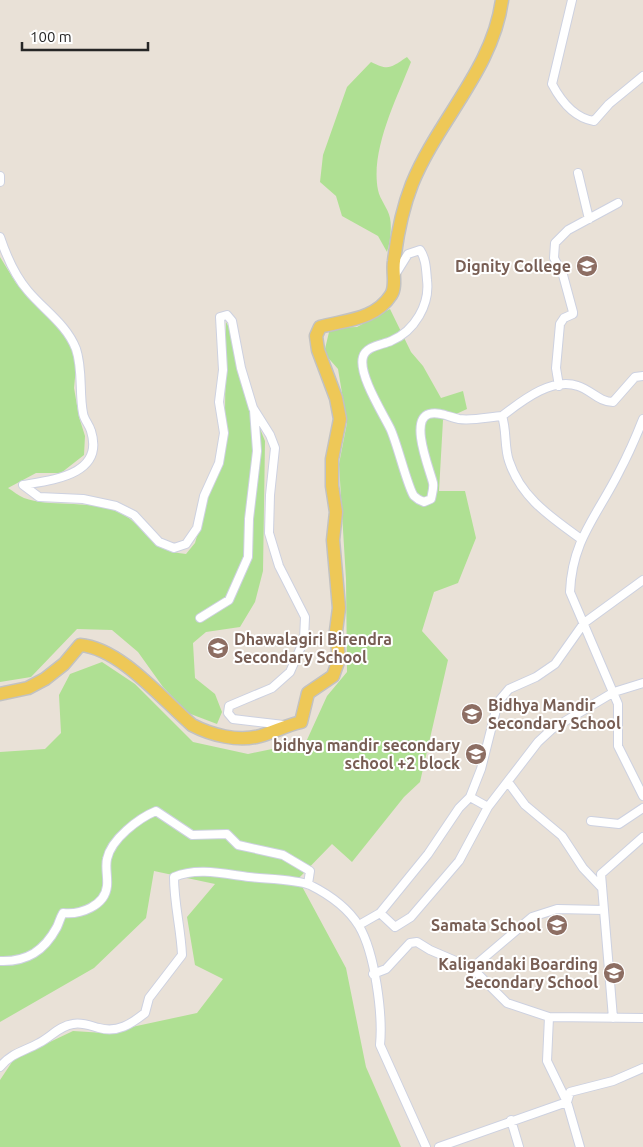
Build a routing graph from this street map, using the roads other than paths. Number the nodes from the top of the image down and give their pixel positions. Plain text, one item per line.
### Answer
1 (502, 0) edge
2 (572, 0) edge
3 (643, 76) edge
4 (578, 173) dead end
5 (0, 176) edge
6 (0, 182) edge
7 (618, 203) dead end
8 (589, 219) junction
9 (0, 237) edge
10 (394, 276) junction
11 (643, 376) edge
12 (559, 386) junction
13 (253, 408) junction
14 (502, 416) junction
15 (643, 419) edge
16 (581, 539) junction
17 (643, 580) edge
18 (200, 618) dead end
19 (584, 623) junction
20 (643, 684) edge
21 (614, 692) junction
22 (0, 694) edge
23 (286, 725) junction
24 (508, 782) junction
25 (470, 796) junction
26 (643, 796) edge
27 (488, 807) junction
28 (643, 808) edge
29 (591, 821) dead end
30 (643, 837) edge
31 (308, 884) junction
32 (602, 888) junction
33 (604, 910) junction
34 (380, 913) junction
35 (359, 925) junction
36 (0, 961) edge
37 (472, 968) junction
38 (373, 974) junction
39 (549, 1017) junction
40 (613, 1018) junction
41 (643, 1018) edge
42 (0, 1067) edge
43 (643, 1068) edge
44 (567, 1102) junction
45 (511, 1120) junction
46 (426, 1147) edge
47 (439, 1147) edge
48 (519, 1147) edge
49 (580, 1147) edge

1 - 10 main road
2 - 3 street
4 - 8 street
5 - 6 street
7 - 8 street
8 - 12 street
9 - 13 street
10 - 14 street
10 - 23 main road
11 - 12 street
12 - 14 street
13 - 18 street
13 - 23 street
14 - 16 street
15 - 16 street
16 - 19 street
17 - 19 street
19 - 21 street
19 - 25 street
20 - 21 street
21 - 24 street
21 - 26 street
22 - 23 main road
24 - 27 street
24 - 32 street
25 - 27 street
25 - 34 street
27 - 34 street
28 - 29 street
30 - 32 street
31 - 35 street
31 - 36 street
31 - 42 street
32 - 33 street
33 - 37 street
33 - 40 street
34 - 35 street
35 - 38 street
37 - 38 street
37 - 39 street
38 - 46 street
39 - 40 street
39 - 44 street
40 - 41 street
43 - 44 street
44 - 45 street
44 - 49 street
45 - 47 street
45 - 48 street

